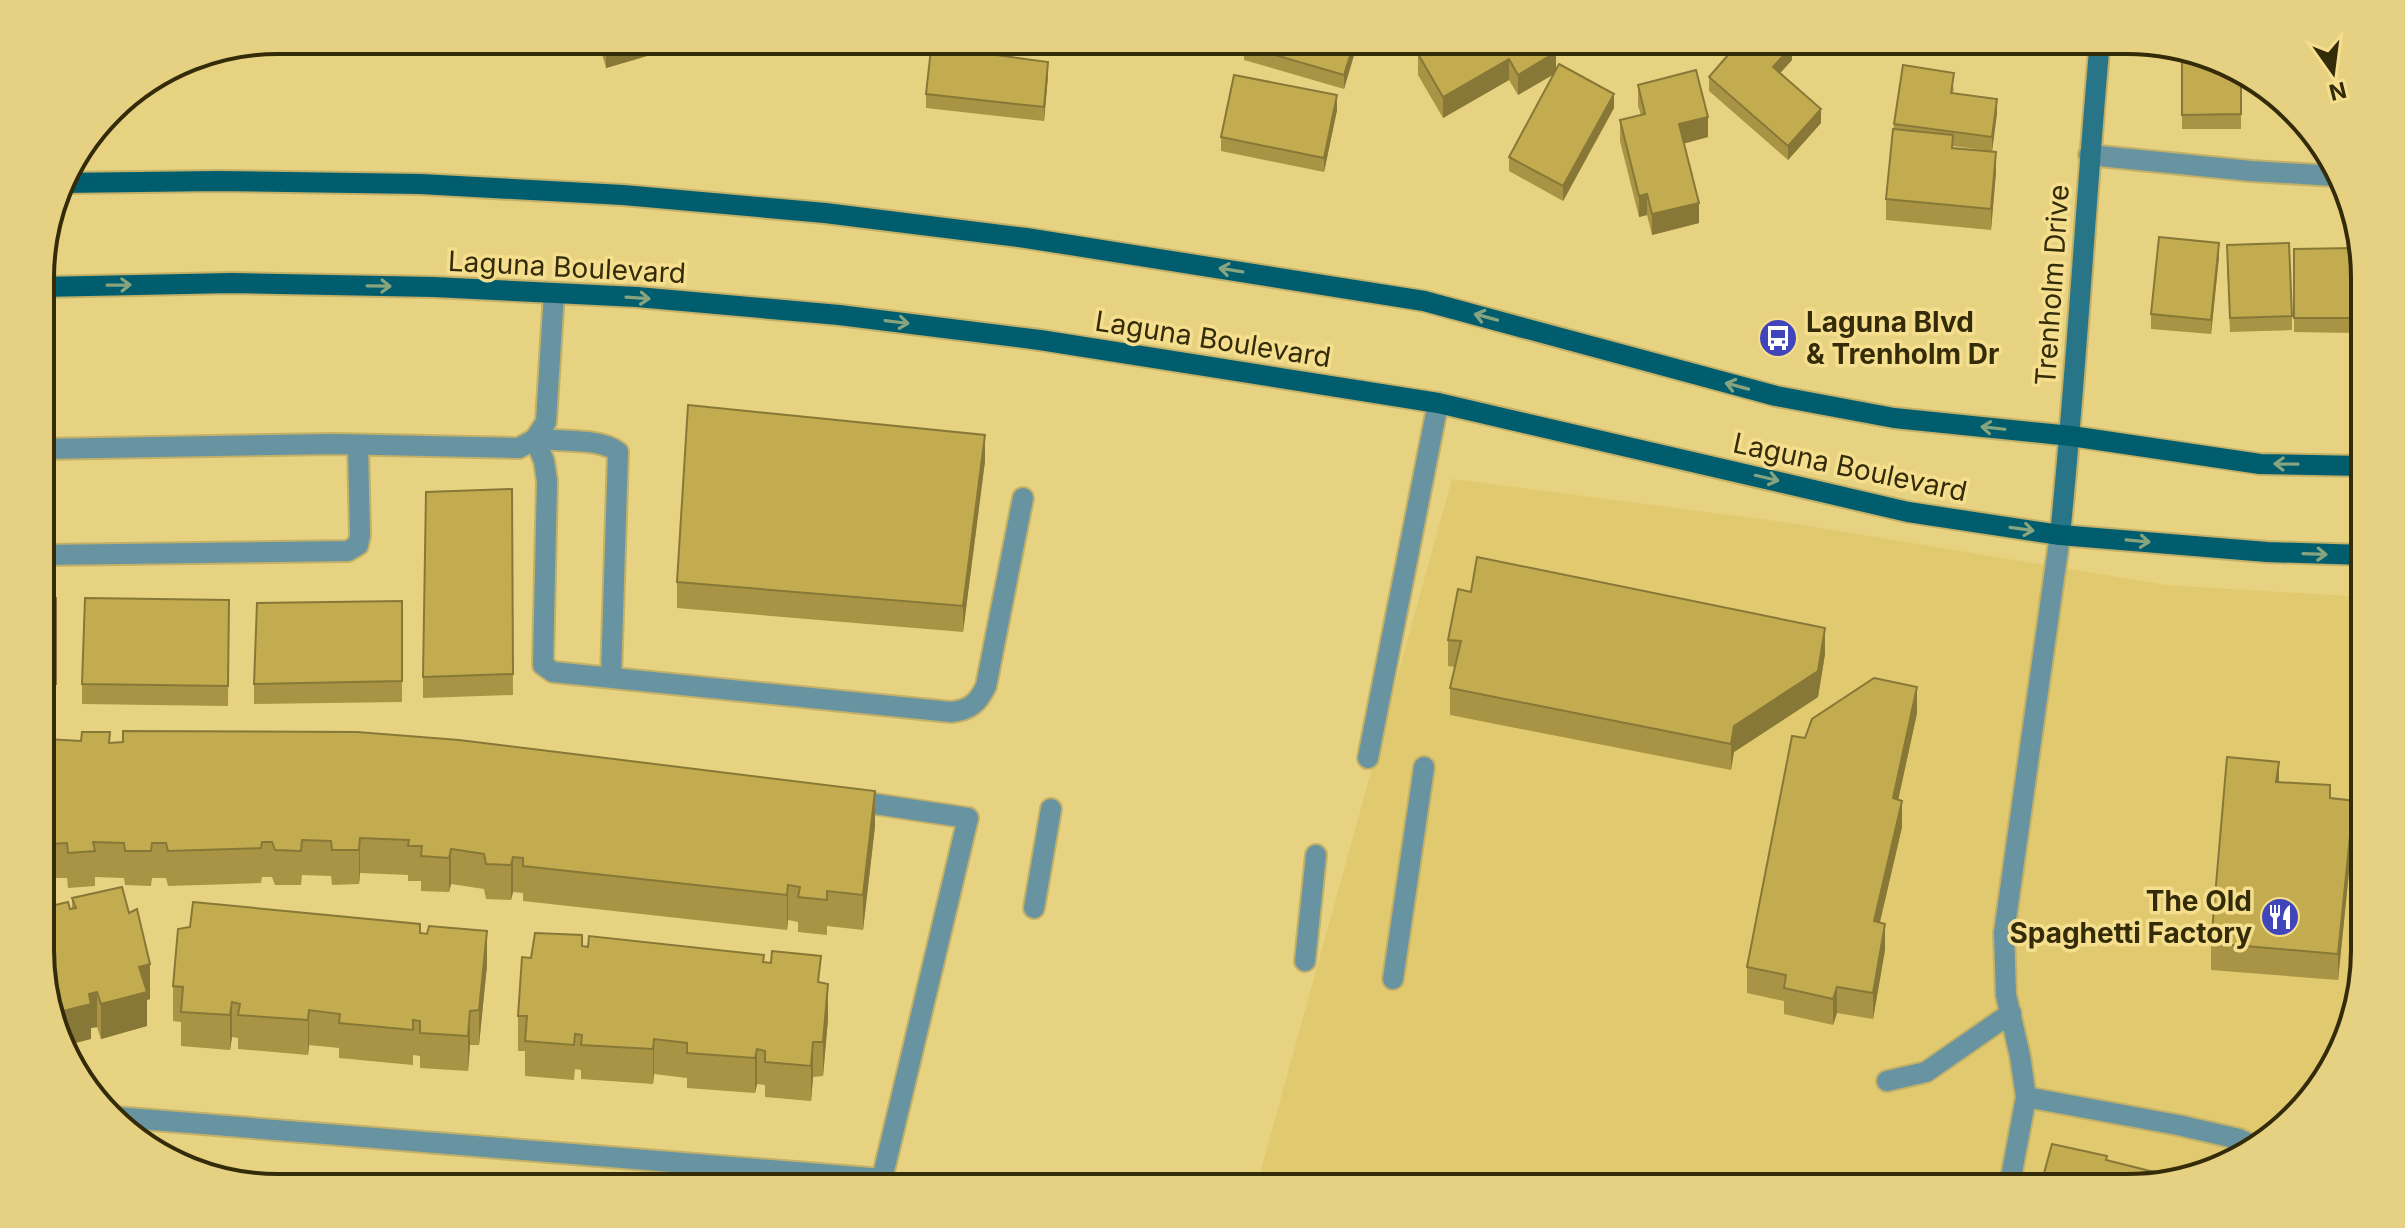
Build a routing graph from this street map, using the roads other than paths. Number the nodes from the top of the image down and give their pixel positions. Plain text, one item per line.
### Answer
1 (2099, 54) edge
2 (2089, 155) junction
3 (2326, 175) edge
4 (75, 183) edge
5 (54, 287) edge
6 (554, 293) junction
7 (1438, 403) junction
8 (2071, 436) junction
9 (535, 439) junction
10 (358, 445) junction
11 (54, 449) edge
12 (2351, 466) edge
13 (1023, 498) dead end
14 (2060, 535) junction
15 (54, 555) edge
16 (2351, 555) edge
17 (611, 677) junction
18 (1368, 758) dead end
19 (1424, 767) dead end
20 (829, 798) edge
21 (1051, 809) dead end
22 (1316, 855) dead end
23 (1034, 908) dead end
24 (1305, 961) dead end
25 (1393, 979) dead end
26 (2011, 1013) junction
27 (1887, 1081) dead end
28 (2026, 1097) junction
29 (130, 1118) edge
30 (2243, 1141) edge
31 (820, 1174) edge
32 (883, 1174) edge
33 (2012, 1174) edge

1 - 2 street, Trenholm Drive
2 - 3 street
2 - 8 street, Trenholm Drive
8 -> 4 main road, Laguna Boulevard
5 -> 6 main road, Laguna Boulevard
6 -> 7 main road, Laguna Boulevard
6 - 9 street
7 -> 14 main road, Laguna Boulevard
7 - 18 street
12 -> 8 main road, Laguna Boulevard
8 - 14 street, Trenholm Drive
9 - 10 street
9 - 17 street
9 - 17 street
10 - 11 street
10 - 15 street
13 - 17 street
14 -> 16 main road, Laguna Boulevard
14 - 26 street
19 - 25 street
20 - 32 street
21 - 23 street
22 - 24 street
26 - 27 street
26 - 28 street
28 - 30 street
28 - 33 street
29 - 31 street

